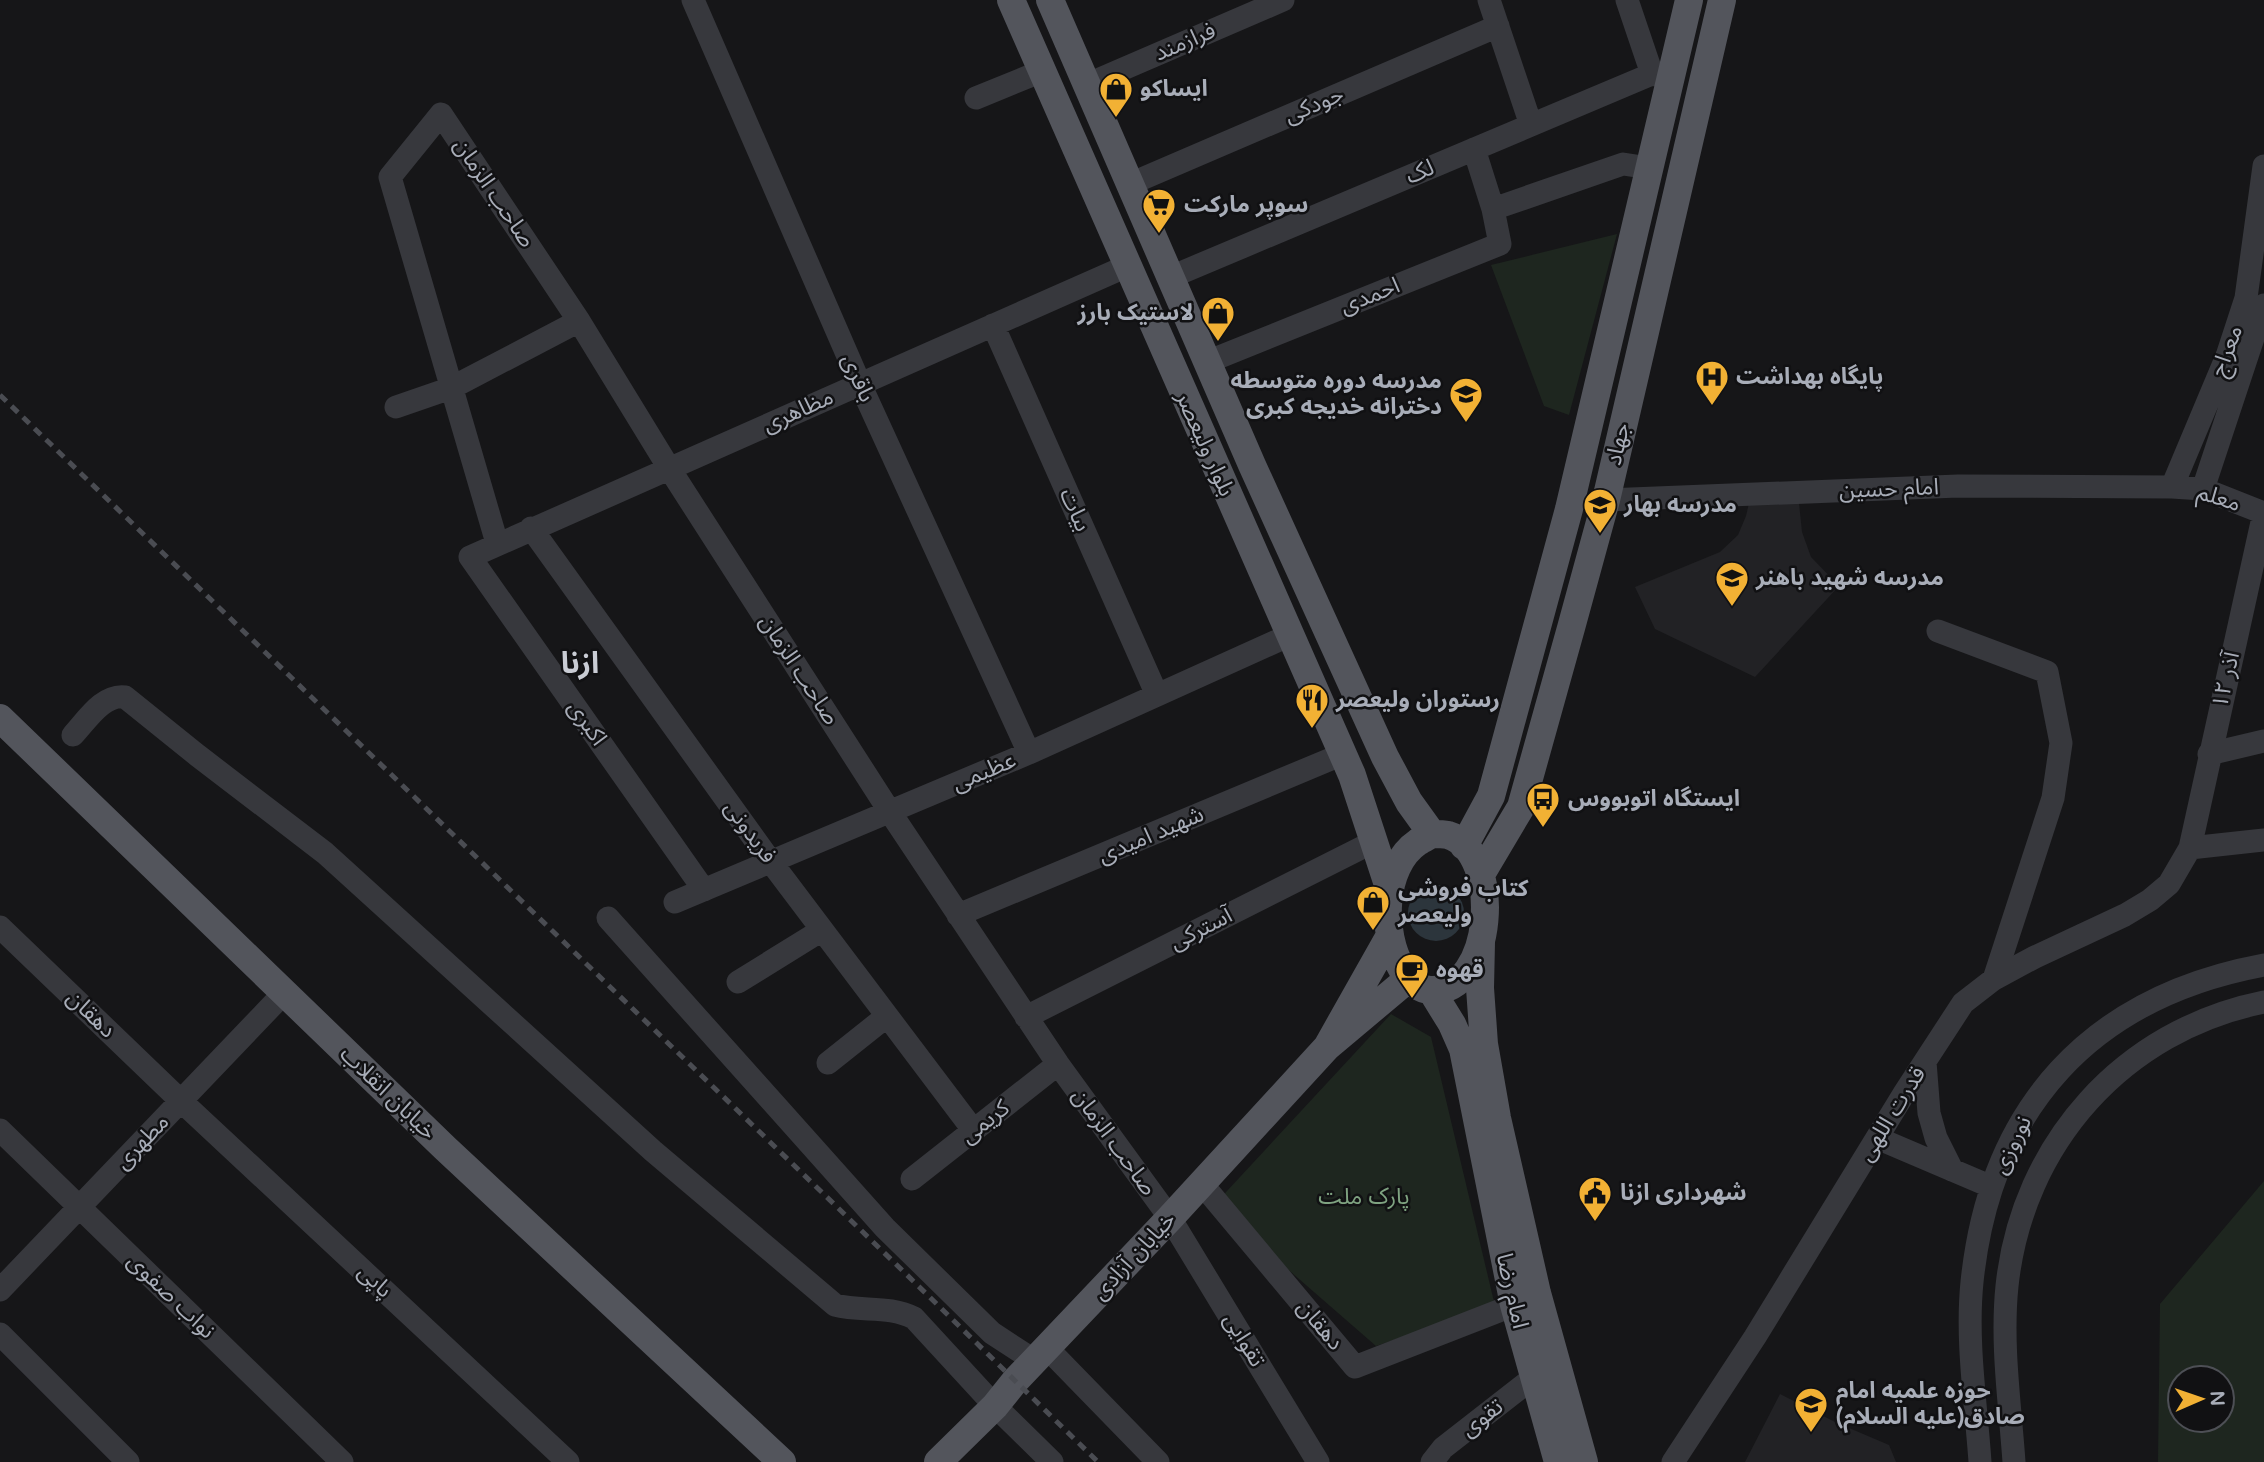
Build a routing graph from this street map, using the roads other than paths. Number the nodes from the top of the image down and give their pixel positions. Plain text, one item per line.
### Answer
1 (693, 0) edge
2 (1011, 0) edge
3 (1050, 0) edge
4 (1283, 0) edge
5 (1489, 0) edge
6 (1627, 0) edge
7 (1689, 0) edge
8 (1722, 0) edge
9 (1498, 26) junction
10 (1074, 56) junction
11 (1042, 71) junction
12 (1661, 76) junction
13 (1086, 85) junction
14 (976, 99) dead end
15 (1531, 125) junction
16 (1474, 149) junction
17 (2264, 166) edge
18 (1649, 169) junction
19 (1130, 184) junction
20 (1493, 209) junction
21 (1127, 266) junction
22 (1626, 267) junction
23 (1171, 278) junction
24 (1657, 279) junction
25 (2264, 305) edge
26 (579, 321) junction
27 (993, 325) junction
28 (1207, 362) junction
29 (860, 384) junction
30 (451, 388) junction
31 (396, 407) dead end
32 (669, 468) junction
33 (2172, 487) junction
34 (2203, 489) junction
35 (1606, 500) junction
36 (2264, 513) edge
37 (531, 528) junction
38 (497, 543) junction
39 (470, 556) joint
40 (1938, 631) dead end
41 (1290, 635) junction
42 (1157, 695) junction
43 (0, 718) edge
44 (73, 735) dead end
45 (2264, 741) edge
46 (1029, 753) junction
47 (2209, 754) junction
48 (1385, 757) junction
49 (1348, 765) junction
50 (1491, 796) junction
51 (1521, 807) junction
52 (890, 812) junction
53 (1432, 834) junction
54 (2264, 840) edge
55 (1375, 841) junction
56 (1464, 846) junction
57 (2190, 848) junction
58 (771, 862) junction
59 (1480, 876) junction
60 (704, 890) junction
61 (1390, 891) junction
62 (675, 902) dead end
63 (958, 915) junction
64 (608, 918) dead end
65 (0, 927) edge
66 (822, 930) junction
67 (1389, 937) junction
68 (1481, 942) junction
69 (2264, 965) edge
70 (1994, 979) junction
71 (738, 982) dead end
72 (1420, 985) junction
73 (284, 993) junction
74 (2264, 1002) edge
75 (887, 1016) junction
76 (1026, 1017) junction
77 (1327, 1047) junction
78 (1925, 1062) junction
79 (828, 1063) dead end
80 (1058, 1064) junction
81 (181, 1101) junction
82 (1486, 1118) junction
83 (0, 1130) edge
84 (974, 1131) junction
85 (1877, 1138) junction
86 (1952, 1170) junction
87 (912, 1179) dead end
88 (1202, 1184) junction
89 (1992, 1187) junction
90 (80, 1207) junction
91 (1170, 1218) junction
92 (0, 1290) edge
93 (1514, 1306) junction
94 (0, 1334) edge
95 (1041, 1355) junction
96 (1534, 1377) junction
97 (995, 1406) junction
98 (947, 1459) edge
99 (128, 1462) edge
100 (342, 1462) edge
101 (568, 1462) edge
102 (782, 1462) edge
103 (1052, 1462) edge
104 (1158, 1462) edge
105 (1318, 1462) edge
106 (1432, 1462) edge
107 (1558, 1462) edge
108 (1584, 1462) edge
109 (1673, 1462) edge
110 (1980, 1462) edge
111 (2014, 1462) edge

1 - 29 street, باقری
2 - 11 main road, بلوار ولیعصر
3 - 10 main road, بلوار ولیعصر
4 - 13 street, فرازمند
5 - 9 street
6 - 12 street
7 - 12 main road, جهاد
8 - 24 main road, جهاد
9 - 15 street
9 - 19 street, جودکی
10 - 11 main road
10 - 13 main road, بلوار ولیعصر
11 - 14 street
11 - 21 main road, بلوار ولیعصر
12 - 15 street, لک
12 - 18 main road, جهاد
13 - 19 main road, بلوار ولیعصر
15 - 16 street, لک
16 - 20 street, احمدی
16 - 23 street, لک
17 - 33 street, معراج
18 - 20 street
18 - 22 main road, جهاد
19 - 23 main road, بلوار ولیعصر
20 - 28 street, احمدی
21 - 27 street, مظاهری
21 - 41 main road, بلوار ولیعصر
22 - 24 main road
22 - 50 main road, جهاد
23 - 28 main road, بلوار ولیعصر
24 - 35 main road, جهاد
25 - 34 street, معراج
26 - 30 street
26 - 30 street, صاحب الزمان
26 - 32 street, صاحب الزمان
27 - 29 street, مظاهری
27 - 42 street, بیات
28 - 48 main road, بلوار ولیعصر
29 - 32 street, مظاهری
29 - 46 street, باقری
30 - 31 street
30 - 38 street
32 - 37 street, مظاهری
32 - 52 street, صاحب الزمان
33 - 34 street, معلم
33 - 35 street, امام حسین
34 - 36 street, معلم
35 - 51 main road, جهاد
36 - 47 street, ۱۲ آذر
37 - 38 street, مظاهری
37 - 58 street, فریدونی
38 - 39 street, مظاهری
39 - 60 street, اکبری
40 - 70 street
41 - 42 street, عظیمی
41 - 49 main road, بلوار ولیعصر
42 - 46 street, عظیمی
43 - 73 main road, خیابان انقلاب
44 - 97 street
45 - 47 street
46 - 52 street, عظیمی
47 - 57 street, ۱۲ آذر
48 - 49 main road
48 - 53 main road, بلوار ولیعصر
49 - 55 main road, بلوار ولیعصر
49 - 63 street, شهید امیدی
50 - 51 main road
50 - 56 main road, جهاد
51 - 59 main road, جهاد
52 - 58 street, عظیمی
52 - 63 street, صاحب الزمان
53 - 56 main road
53 - 61 main road
54 - 57 street
55 - 61 main road, بلوار ولیعصر
55 - 76 street, آسترکی
56 - 59 main road
57 - 70 street, قدرت اللهی
58 - 60 street, عظیمی
58 - 66 street, فریدونی
59 - 68 main road
60 - 62 street, عظیمی
61 - 67 main road
63 - 76 street, صاحب الزمان
64 - 95 street
65 - 81 street, دهقان
66 - 71 street
66 - 75 street, فریدونی
67 - 72 main road
67 - 77 main road
68 - 72 main road
68 - 82 main road
69 - 89 street, نوروزی
70 - 78 street, قدرت اللهی
72 - 77 main road
72 - 82 main road
73 - 81 street, مطهری
73 - 102 main road, خیابان انقلاب
74 - 111 street, نوروزی
75 - 79 street
75 - 84 street, فریدونی
76 - 80 street, صاحب الزمان
77 - 88 main road, خیابان آزادی
78 - 85 street, قدرت اللهی
78 - 86 street
80 - 84 street, کریمی
80 - 91 street, صاحب الزمان
81 - 90 street, مطهری
81 - 101 street, پاپی
82 - 93 main road, امام رضا
82 - 108 main road, امام رضا
83 - 90 street, نواب صفوی
84 - 87 street, کریمی
85 - 86 street
85 - 109 street, قدرت اللهی
86 - 89 street
88 - 91 main road, خیابان آزادی
88 - 93 street, دهقان
89 - 110 street, نوروزی
90 - 92 street, مطهری
90 - 100 street, نواب صفوی
91 - 95 main road, خیابان آزادی
91 - 105 street, تقوایی
93 - 96 main road, امام رضا
94 - 99 street
95 - 97 main road, خیابان آزادی
95 - 104 street
96 - 106 street, تقوی
96 - 107 main road, امام رضا
97 - 98 main road, خیابان آزادی
97 - 103 street

